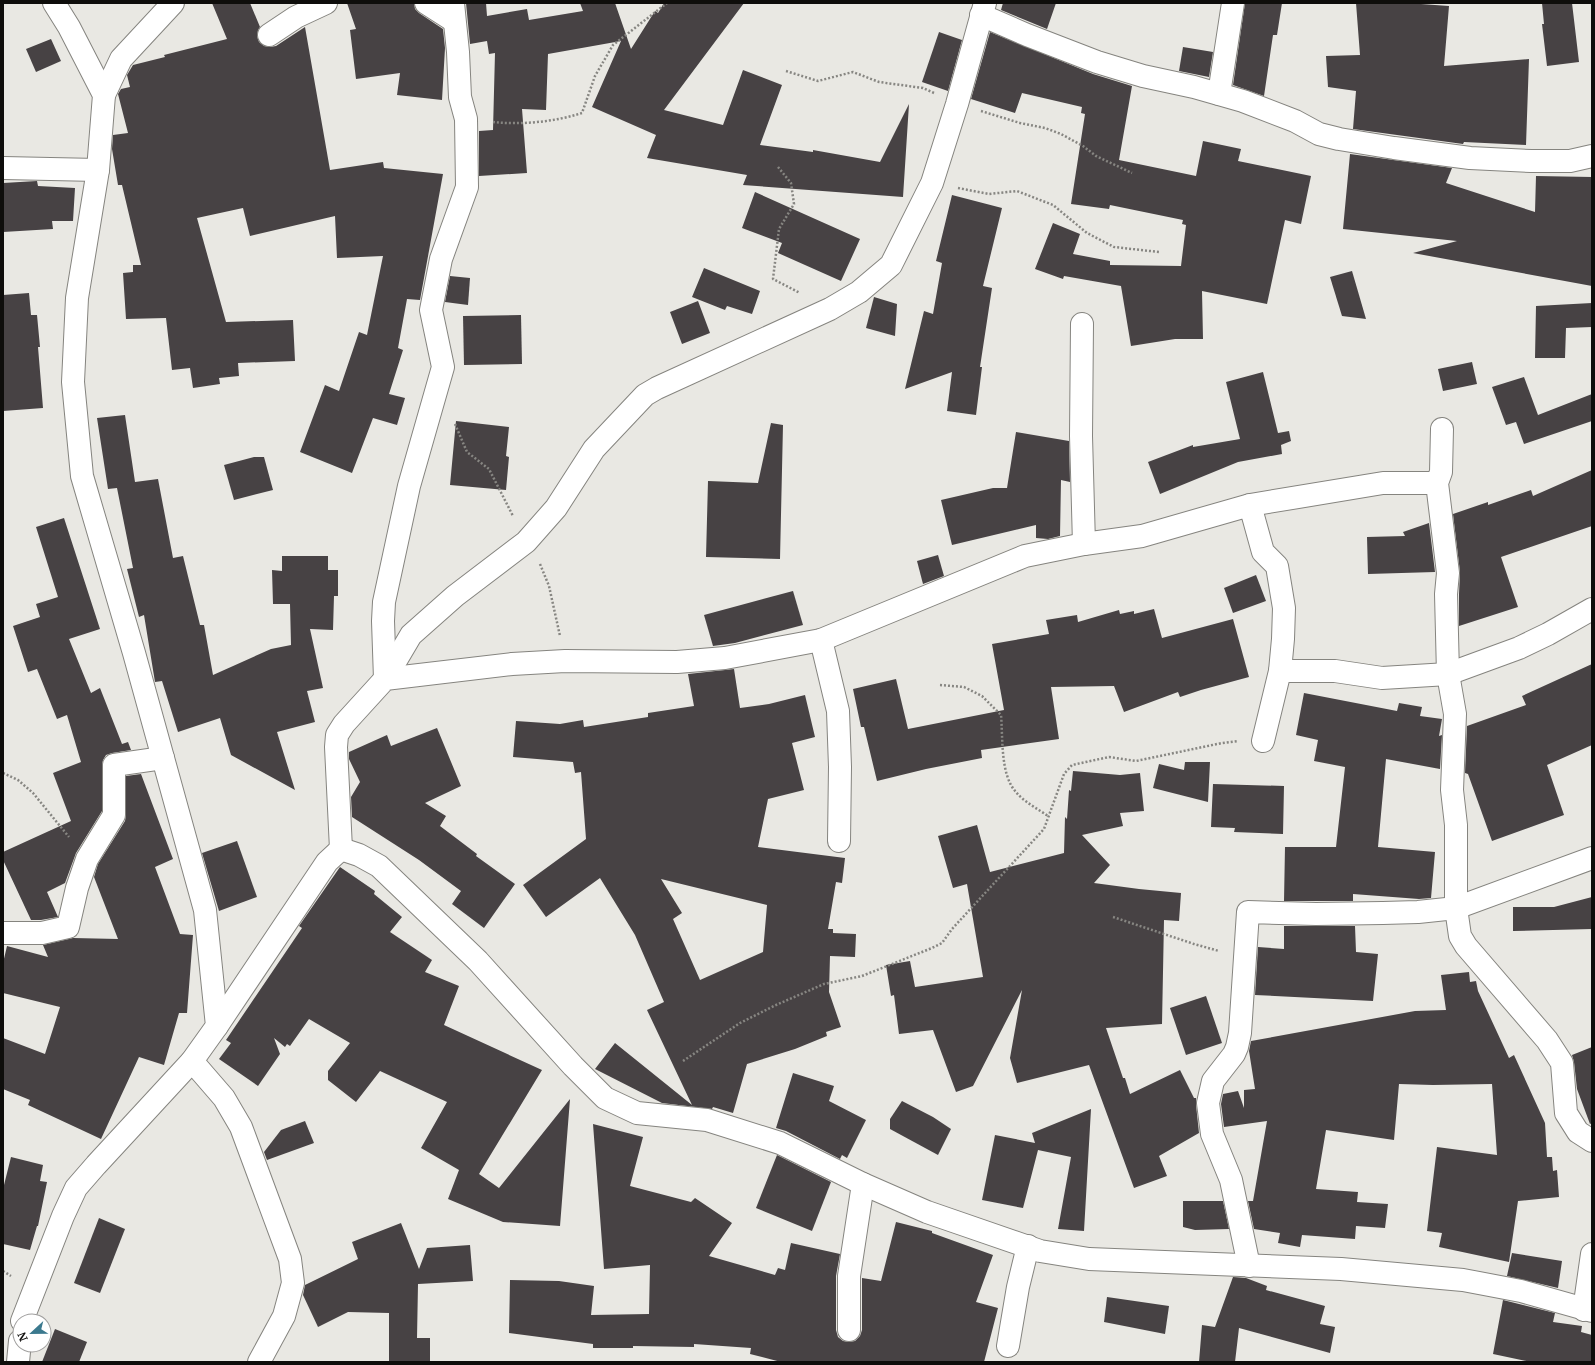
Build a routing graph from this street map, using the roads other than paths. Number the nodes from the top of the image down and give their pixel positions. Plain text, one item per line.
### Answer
1 (54, 3) edge
2 (173, 3) edge
3 (326, 3) edge
4 (426, 3) edge
5 (1233, 3) edge
6 (983, 9) edge
7 (453, 12) edge
8 (269, 35) dead end
9 (1219, 94) junction
10 (104, 95) junction
11 (1592, 156) edge
12 (3, 168) edge
13 (98, 170) junction
14 (1082, 324) dead end
15 (1442, 429) dead end
16 (1437, 483) junction
17 (1250, 505) junction
18 (1084, 544) junction
19 (1592, 609) edge
20 (821, 640) junction
21 (1280, 671) junction
22 (1448, 674) junction
23 (385, 679) junction
24 (1263, 741) road end
25 (163, 758) junction
26 (839, 841) dead end
27 (341, 849) junction
28 (1592, 858) edge
29 (1456, 908) junction
30 (3, 933) edge
31 (217, 1026) junction
32 (192, 1062) junction
33 (1592, 1141) edge
34 (863, 1184) junction
35 (1028, 1246) junction
36 (1592, 1254) edge
37 (1250, 1266) junction
38 (1588, 1311) edge
39 (25, 1313) edge
40 (850, 1330) dead end
41 (1008, 1346) dead end
42 (259, 1362) edge

1 - 10 street
2 - 10 street
3 - 8 street
4 - 7 street
5 - 9 street
6 - 9 street
6 - 23 street
7 - 23 street
9 - 11 street
10 - 13 street
12 - 13 street
13 - 25 street
14 - 18 street
15 - 16 street
16 - 17 street
16 - 22 street
17 - 18 street
17 - 21 street
18 - 20 street
19 - 22 street
20 - 23 street
20 - 26 street
21 - 22 street
21 - 24 street
22 - 29 street
23 - 27 street
25 - 30 street
25 - 31 street
27 - 31 street
27 - 34 street
28 - 29 street
29 - 33 street
29 - 37 street
31 - 32 street
32 - 39 street
32 - 42 street
34 - 35 street
34 - 40 street
35 - 37 street
35 - 41 street
36 - 38 street
37 - 38 street

